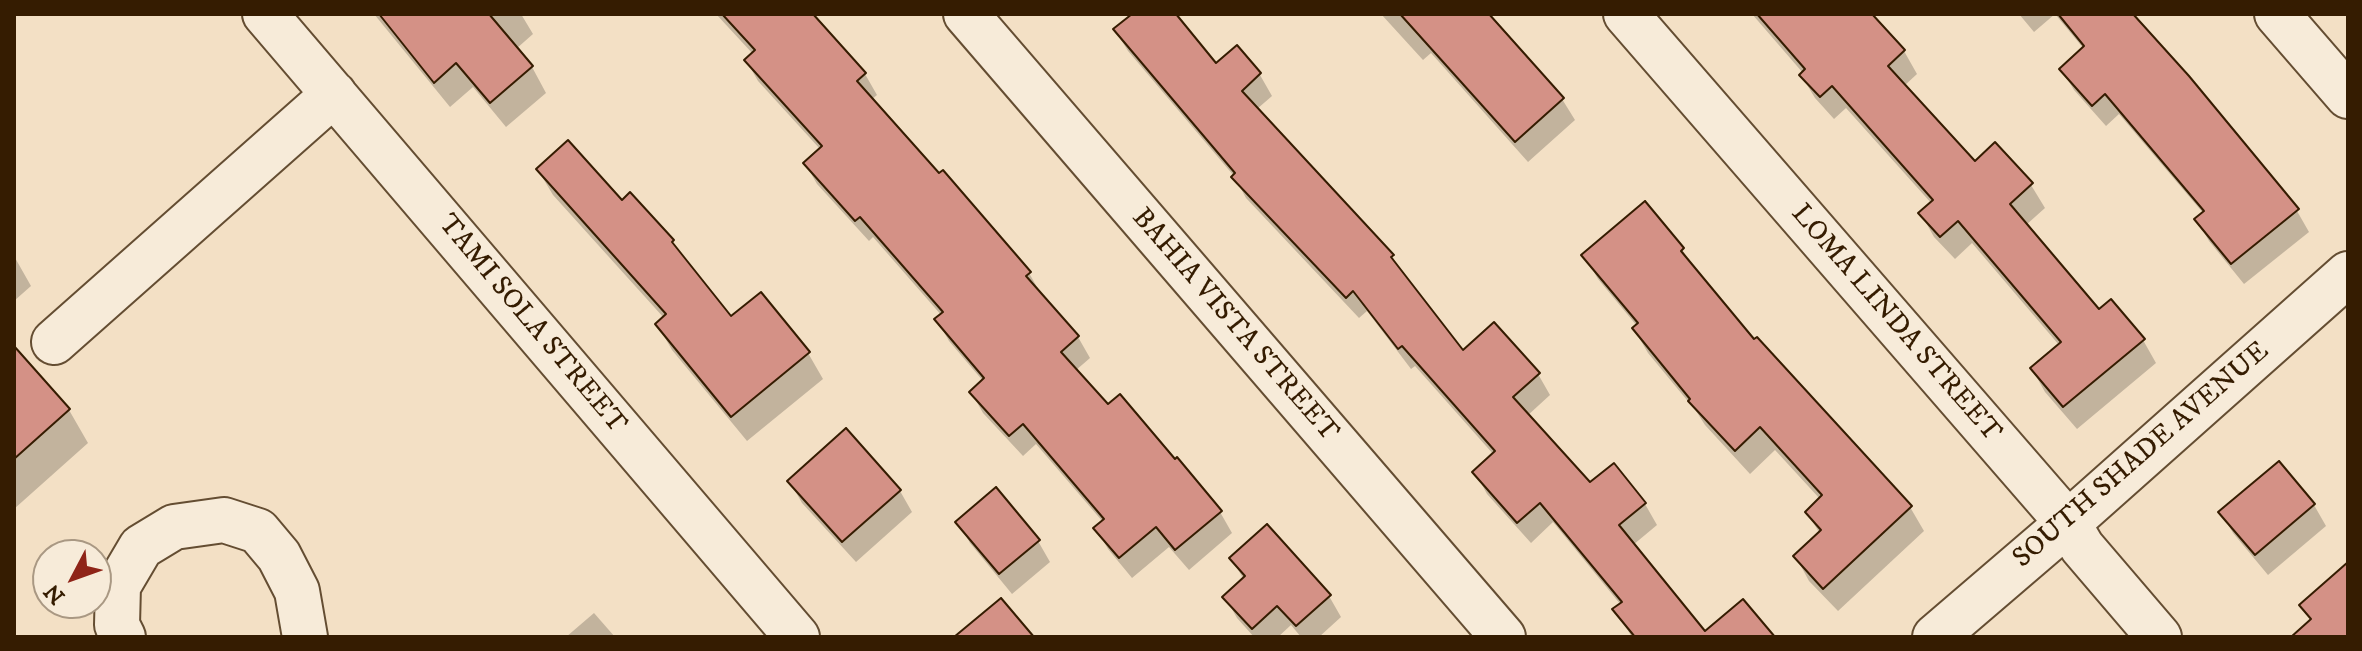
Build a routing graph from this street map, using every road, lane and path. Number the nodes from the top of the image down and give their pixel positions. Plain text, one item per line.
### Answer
1 (265, 14) edge
2 (966, 14) edge
3 (1626, 14) edge
4 (2277, 14) edge
5 (334, 94) junction
6 (2348, 96) edge
7 (2348, 274) edge
8 (54, 342) dead end
9 (2068, 523) junction
10 (123, 637) edge
11 (305, 637) edge
12 (797, 637) edge
13 (1503, 637) edge
14 (1935, 637) edge
15 (2159, 637) edge

1 - 5 street, TAMI SOLA STREET
2 - 13 street, BAHIA VISTA STREET
3 - 9 street, LOMA LINDA STREET
4 - 6 street
5 - 8 street
5 - 12 street, TAMI SOLA STREET
7 - 9 street, SOUTH SHADE AVENUE
9 - 14 street, SOUTH SHADE AVENUE
9 - 15 street, LOMA LINDA STREET
10 - 11 street

